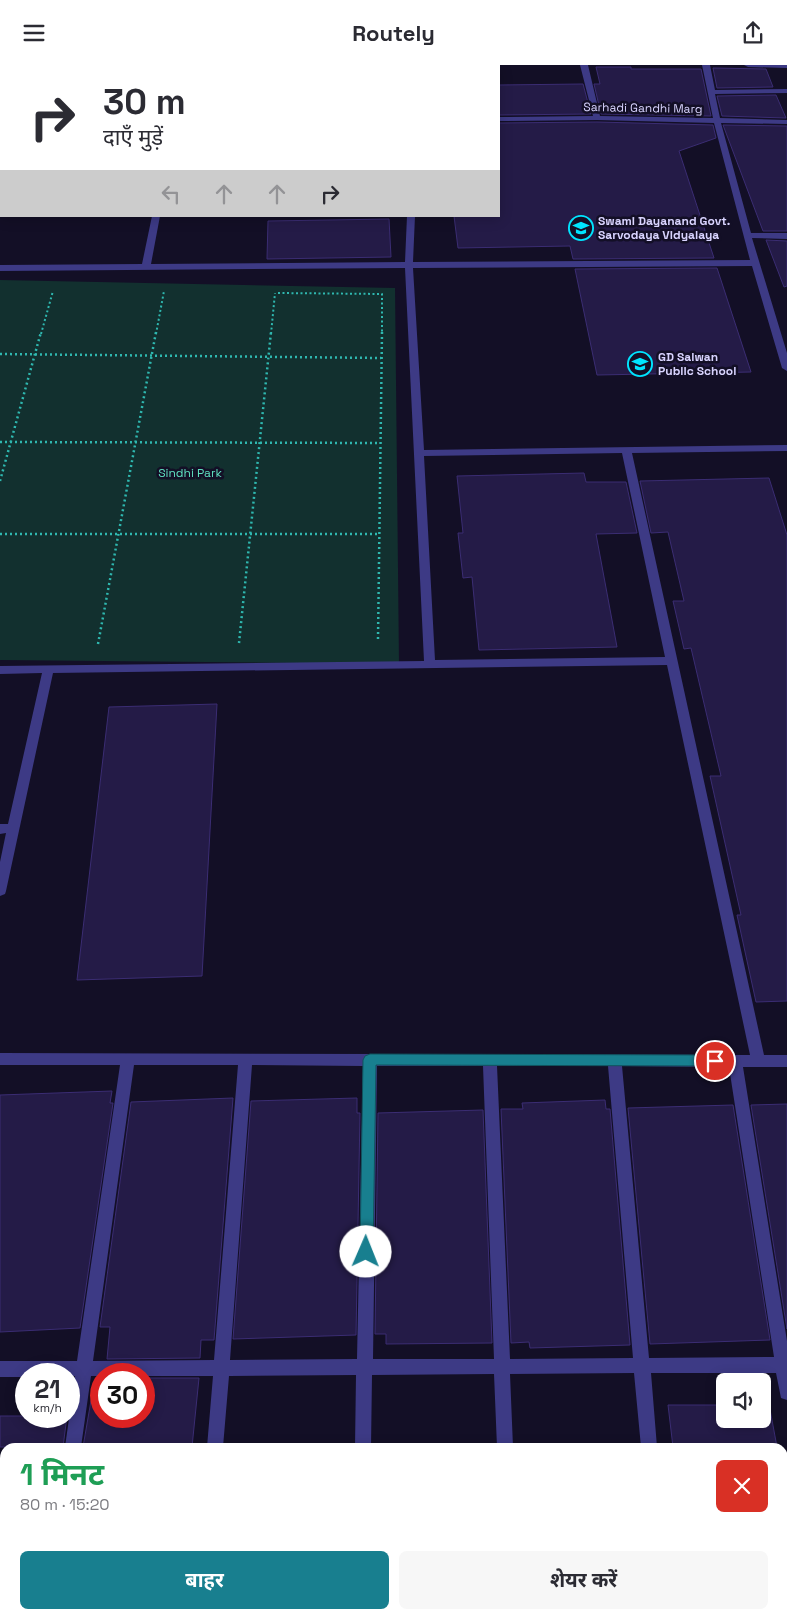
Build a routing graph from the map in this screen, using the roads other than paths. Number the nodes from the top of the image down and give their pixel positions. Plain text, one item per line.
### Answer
1 (584, 65) edge
2 (706, 65) edge
3 (748, 65) edge
4 (787, 66) edge
5 (787, 91) edge
6 (710, 92) junction
7 (597, 118) junction
8 (500, 119) edge
9 (717, 121) junction
10 (787, 122) edge
11 (156, 217) edge
12 (411, 217) edge
13 (749, 235) junction
14 (787, 235) edge
15 (755, 263) junction
16 (409, 265) junction
17 (146, 267) junction
18 (0, 269) edge
19 (787, 368) edge
20 (787, 448) edge
21 (626, 450) junction
22 (419, 453) junction
23 (672, 661) junction
24 (430, 664) junction
25 (0, 670) edge
26 (48, 670) junction
27 (13, 828) junction
28 (0, 829) edge
29 (0, 891) edge
30 (0, 1059) edge
31 (128, 1059) junction
32 (246, 1059) junction
33 (370, 1060) junction
34 (490, 1060) junction
35 (735, 1061) junction
36 (758, 1061) junction
37 (787, 1061) edge
38 (615, 1062) junction
39 (642, 1365) junction
40 (785, 1365) edge
41 (502, 1366) junction
42 (364, 1367) junction
43 (221, 1368) junction
44 (0, 1369) edge
45 (84, 1369) junction
46 (787, 1392) edge
47 (74, 1443) edge
48 (215, 1443) edge
49 (363, 1443) edge
50 (505, 1443) edge
51 (649, 1443) edge

1 - 7 street
2 - 6 street
3 - 4 street
5 - 6 street
6 - 9 street
7 - 8 street, Sarhadi Gandhi Marg
7 - 9 street, Sarhadi Gandhi Marg
9 - 10 street, Sarhadi Gandhi Marg
9 - 13 street
11 - 17 street
12 - 16 street
13 - 14 street
13 - 15 street
15 - 16 street
15 - 19 street
16 - 17 street
16 - 22 street
17 - 18 street
20 - 21 street
21 - 22 street
21 - 23 street
22 - 24 street
23 - 24 street
23 - 36 street
24 - 26 street
25 - 26 street
26 - 27 street
27 - 28 street
27 - 29 street
30 - 31 street
31 - 32 street
31 - 45 street
32 - 33 street
32 - 43 street
33 - 34 street
33 - 42 street
34 - 38 street
34 - 41 street
35 - 36 street
35 - 38 street
35 - 40 street
36 - 37 street
38 - 39 street
39 - 40 street
39 - 41 street
39 - 51 street
40 - 46 street
41 - 42 street
41 - 50 street
42 - 43 street
42 - 49 street
43 - 45 street
43 - 48 street
44 - 45 street
45 - 47 street

